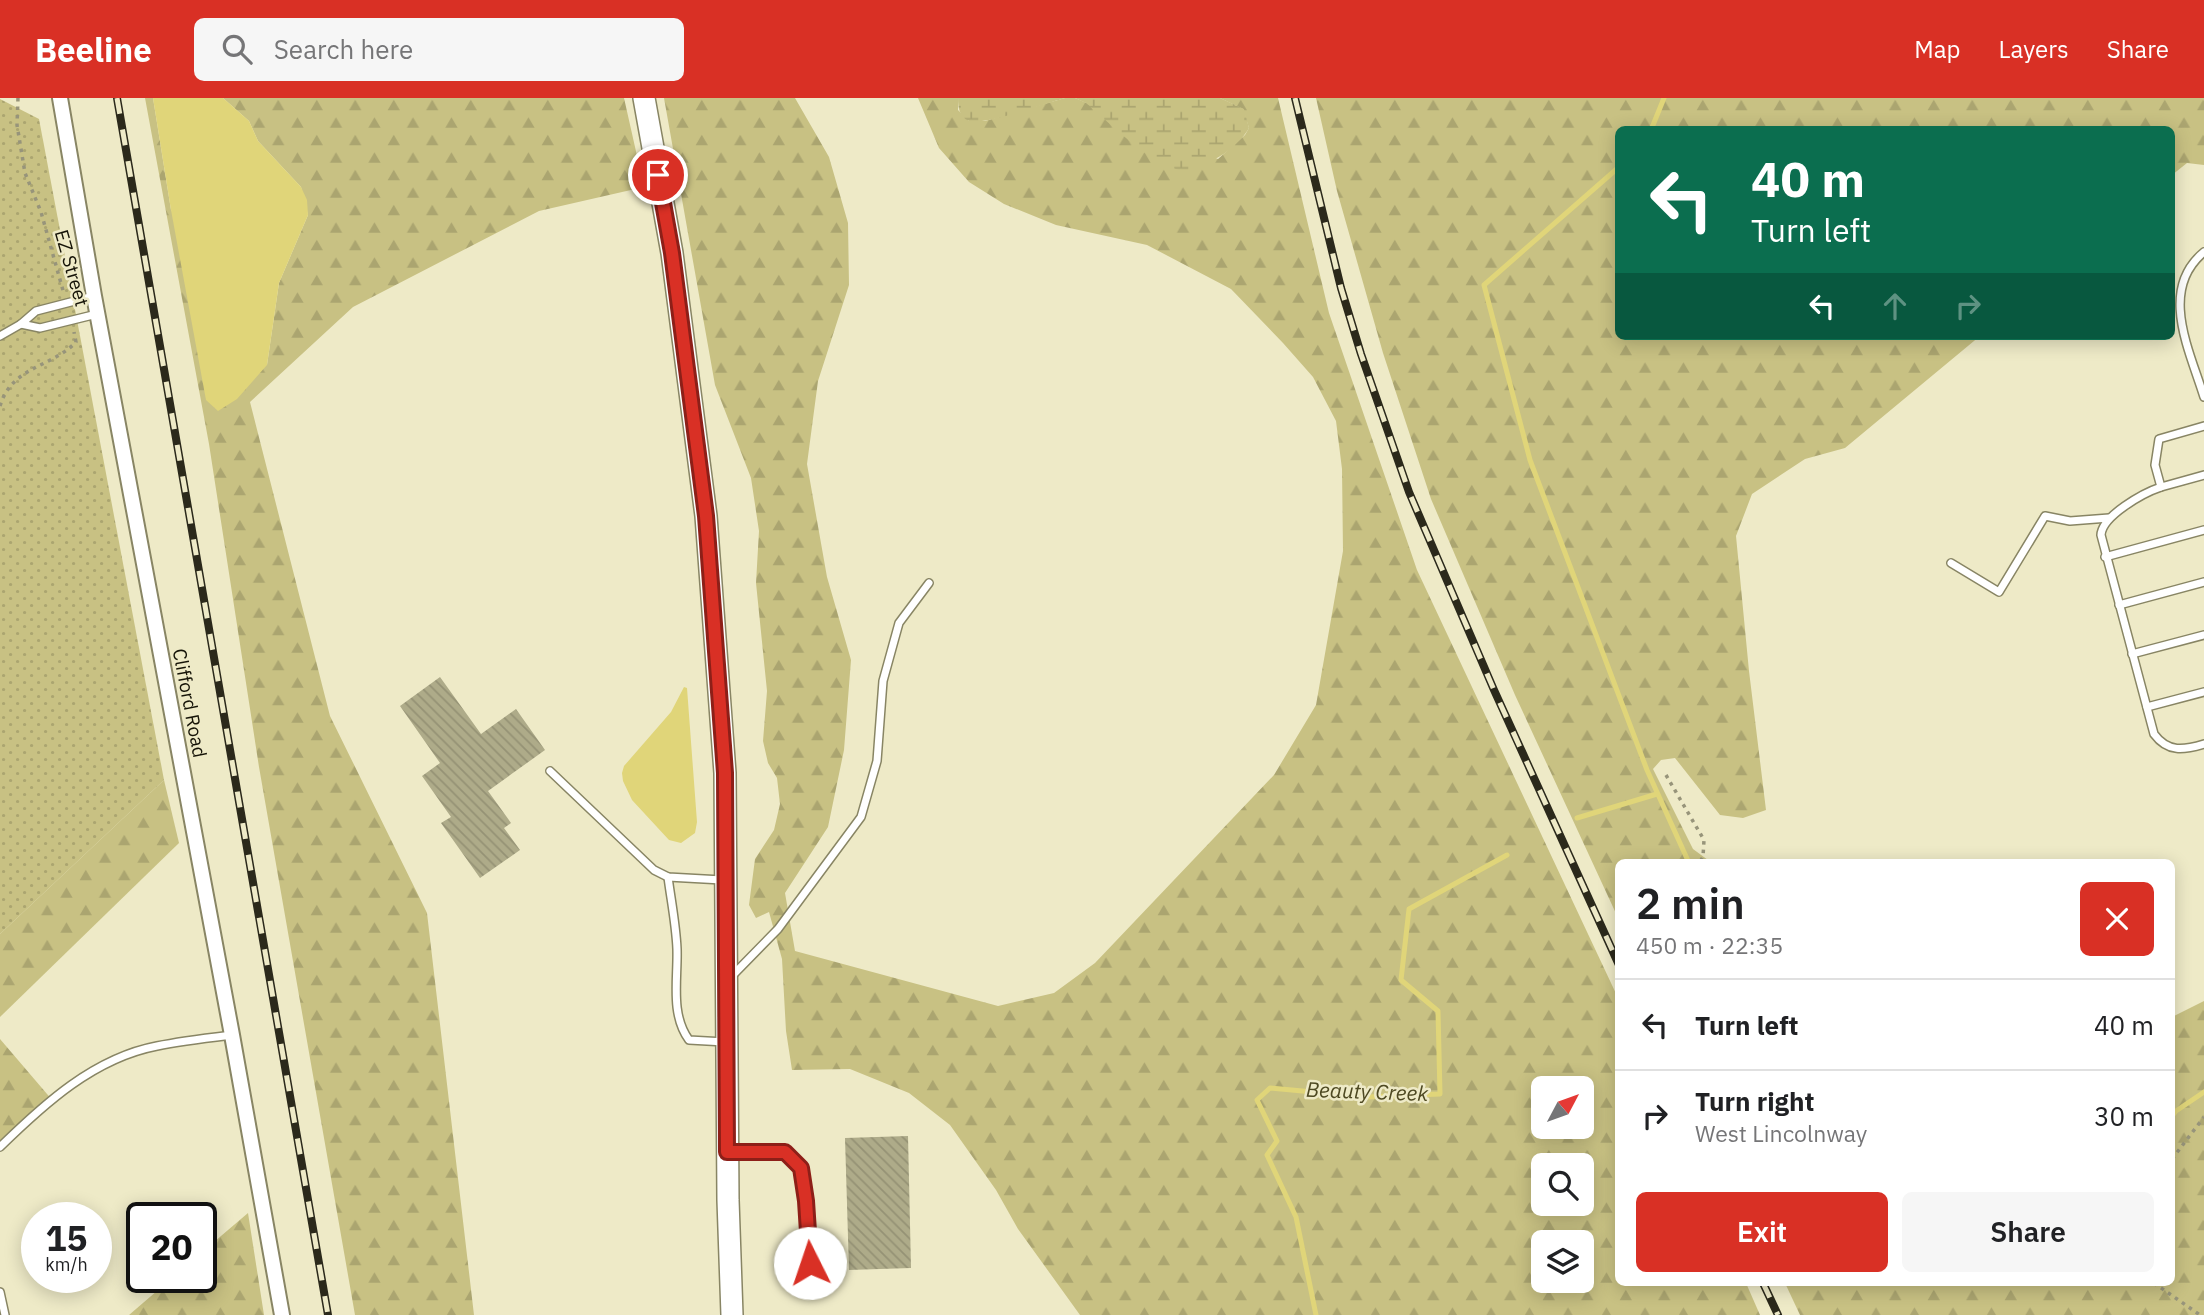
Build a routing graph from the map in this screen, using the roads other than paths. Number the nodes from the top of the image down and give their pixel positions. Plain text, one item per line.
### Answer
1 (60, 98) edge
2 (644, 98) edge
3 (2204, 252) edge
4 (94, 296) junction
5 (97, 314) junction
6 (21, 324) junction
7 (0, 336) edge
8 (2204, 397) edge
9 (2204, 426) edge
10 (2204, 475) edge
11 (2161, 487) junction
12 (2109, 518) junction
13 (2204, 530) edge
14 (2105, 557) junction
15 (1951, 563) dead end
16 (2204, 582) edge
17 (929, 583) dead end
18 (2119, 605) junction
19 (2204, 635) edge
20 (2132, 654) junction
21 (2204, 692) edge
22 (2147, 708) junction
23 (2204, 744) edge
24 (550, 771) dead end
25 (668, 877) junction
26 (726, 880) junction
27 (726, 982) junction
28 (232, 1035) junction
29 (727, 1042) junction
30 (0, 1147) edge
31 (727, 1152) junction
32 (810, 1263) dead end
33 (0, 1292) edge
34 (5, 1315) edge
35 (282, 1315) edge
36 (732, 1315) edge

1 - 4 street, Clifford Road
2 - 26 main road
3 - 8 lane
4 - 5 street, Clifford Road
4 - 6 lane
5 - 6 lane
5 - 28 street, Clifford Road
6 - 7 lane
9 - 11 lane
10 - 11 lane
11 - 12 lane
12 - 14 lane
12 - 15 lane
13 - 14 lane
14 - 18 lane
16 - 18 lane
17 - 27 lane
18 - 20 lane
19 - 20 lane
20 - 22 lane
21 - 22 lane
22 - 23 lane
24 - 25 lane
25 - 26 lane
25 - 29 lane
26 - 27 main road
27 - 29 main road
28 - 30 lane
28 - 35 street, Clifford Road
29 - 31 main road
31 - 32 lane
31 - 36 main road
33 - 34 lane

